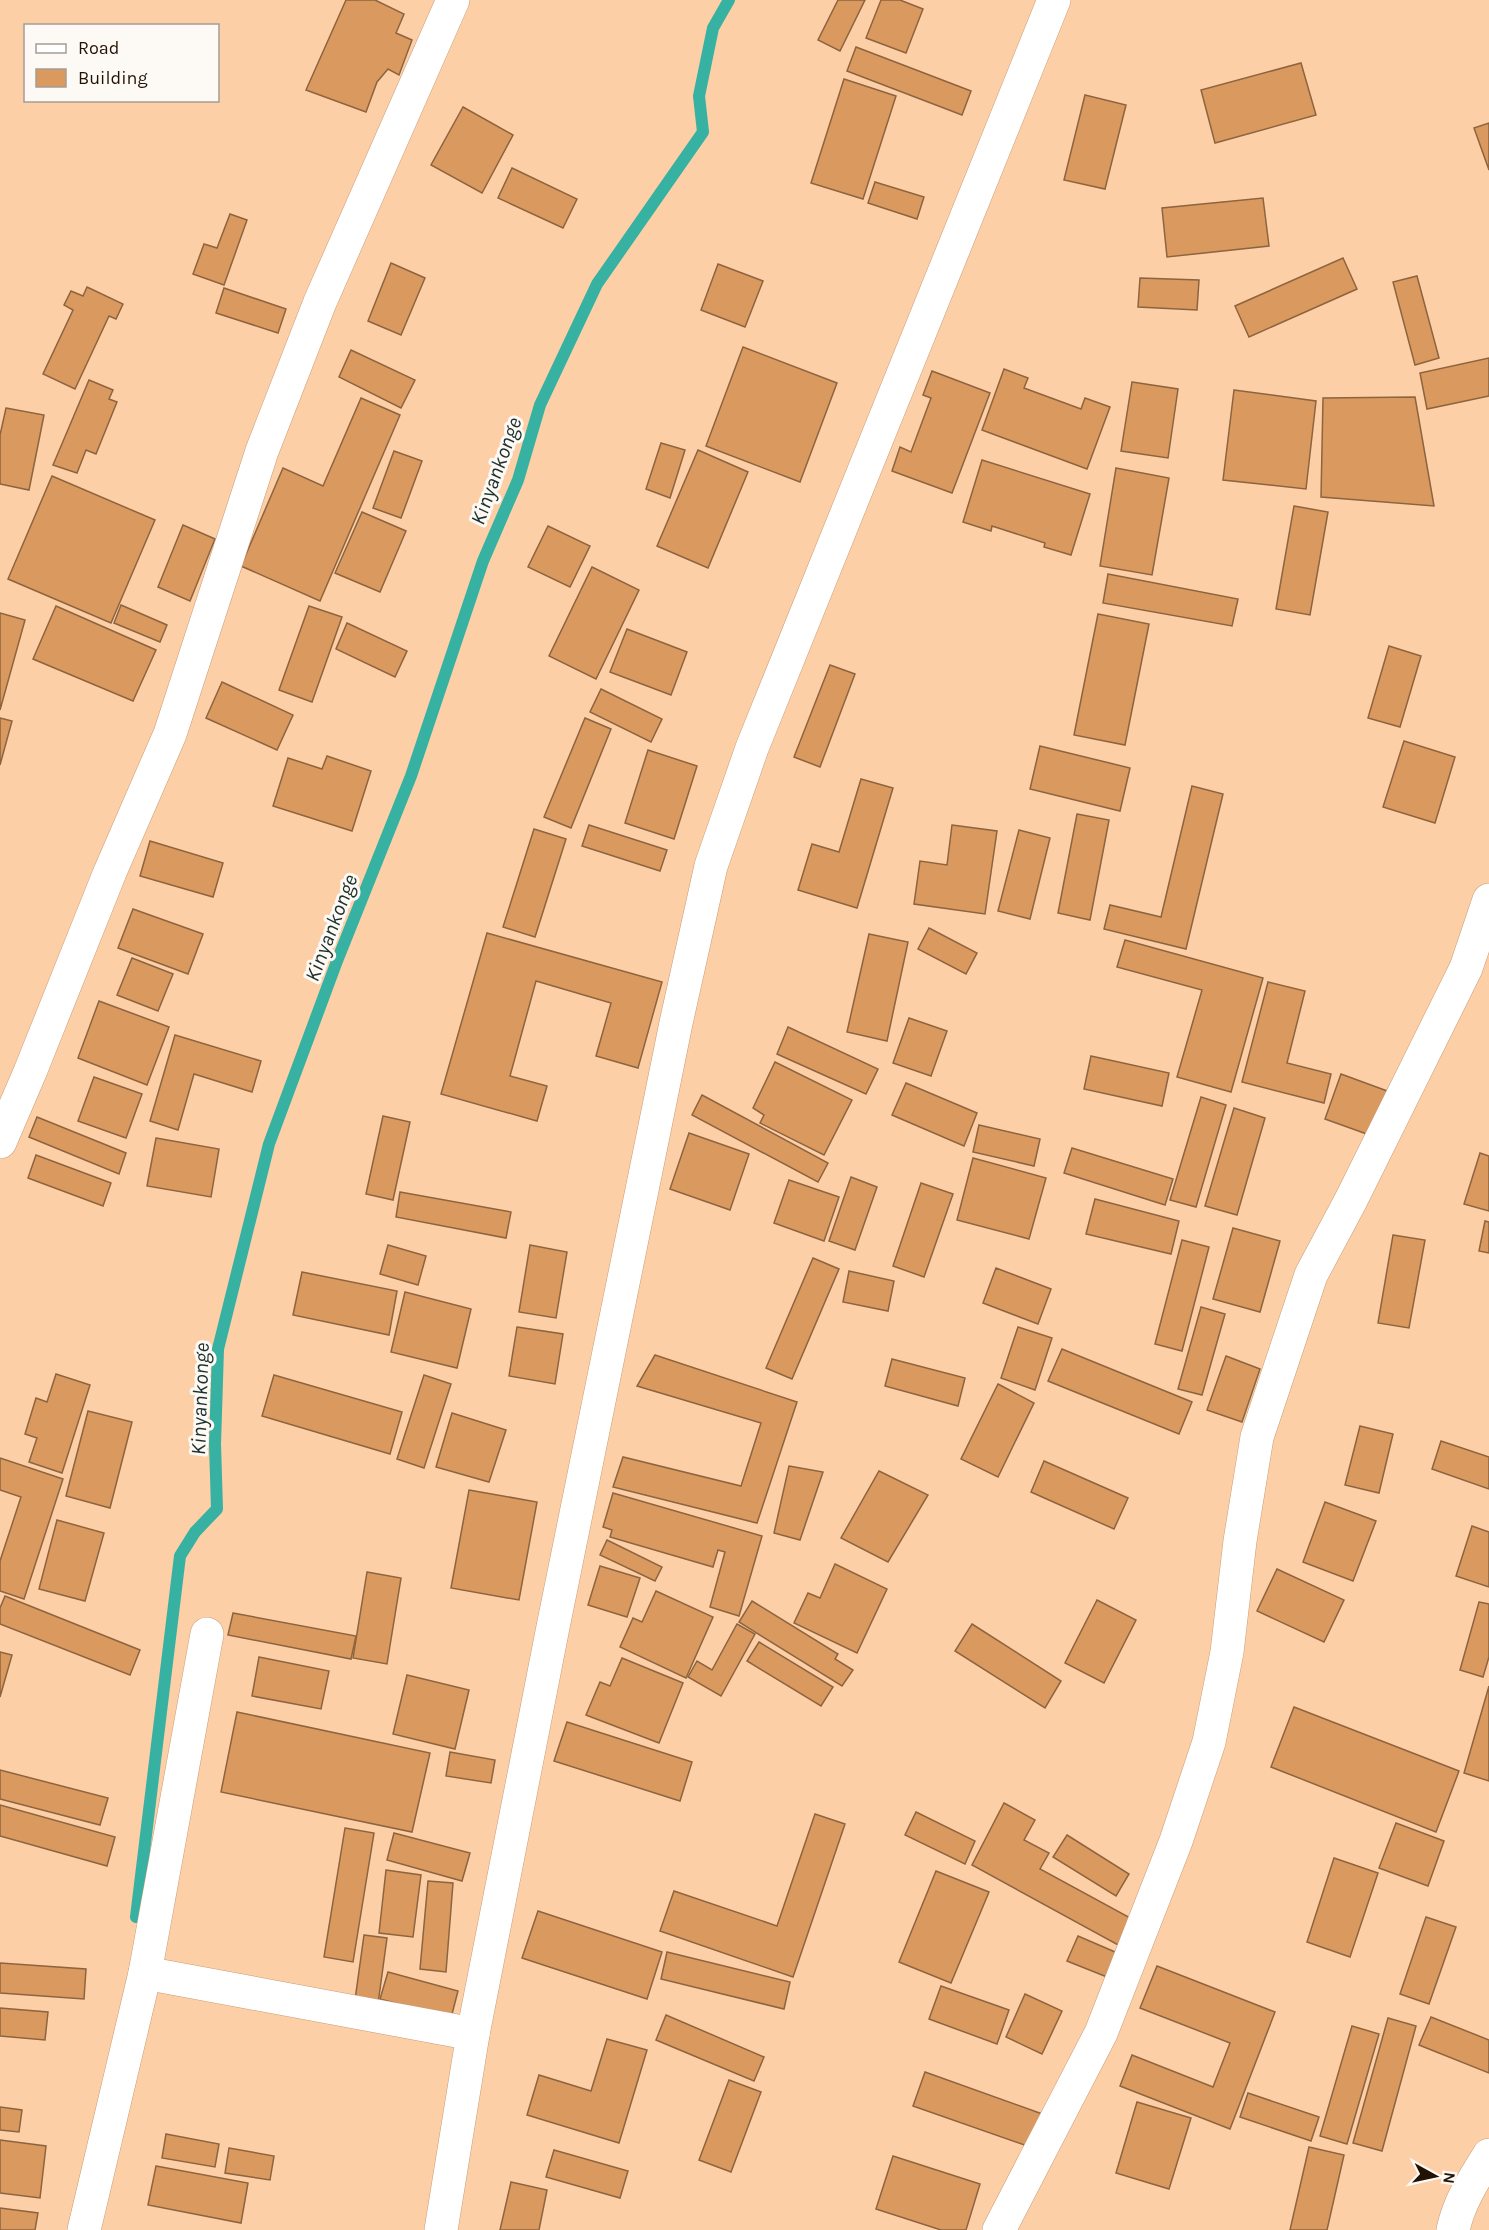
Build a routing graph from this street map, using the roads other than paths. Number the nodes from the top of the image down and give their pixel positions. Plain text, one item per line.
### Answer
1 (453, 0) edge
2 (1054, 0) edge
3 (1489, 900) edge
4 (0, 1142) edge
5 (207, 1634) dead end
6 (146, 1973) junction
7 (473, 2034) junction
8 (1489, 2156) edge
9 (84, 2230) edge
10 (441, 2230) edge
11 (999, 2230) edge
12 (1453, 2230) edge

1 - 4 street
2 - 7 street
3 - 11 street
5 - 6 street
6 - 7 street
6 - 9 street
7 - 10 street
8 - 12 street

